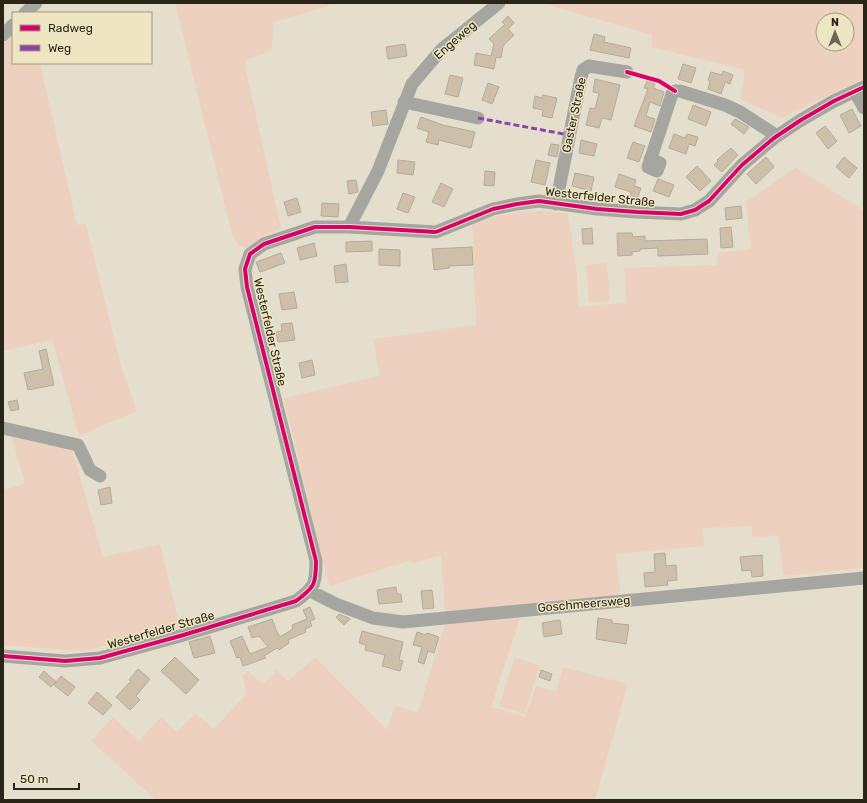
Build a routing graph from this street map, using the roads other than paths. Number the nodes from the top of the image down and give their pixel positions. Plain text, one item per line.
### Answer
1 (36, 3) edge
2 (499, 3) edge
3 (26, 12) edge
4 (12, 26) edge
5 (3, 35) edge
6 (626, 72) dead end
7 (859, 89) edge
8 (404, 102) junction
9 (864, 108) edge
10 (478, 118) dead end
11 (777, 136) junction
12 (650, 159) dead end
13 (556, 204) junction
14 (349, 227) junction
15 (3, 428) edge
16 (100, 476) dead end
17 (864, 578) edge
18 (310, 591) junction
19 (3, 656) edge

1 - 3 street
2 - 8 street, Engeweg
4 - 5 street
6 - 13 street, Gaster Straße
7 - 9 street
7 - 11 street, Westerfelder Straße
8 - 10 street
8 - 14 street, Engeweg
11 - 12 street
11 - 13 street, Westerfelder Straße
13 - 14 street, Westerfelder Straße
14 - 18 street, Westerfelder Straße
15 - 16 street
17 - 18 street, Goschmeersweg
18 - 19 street, Westerfelder Straße

